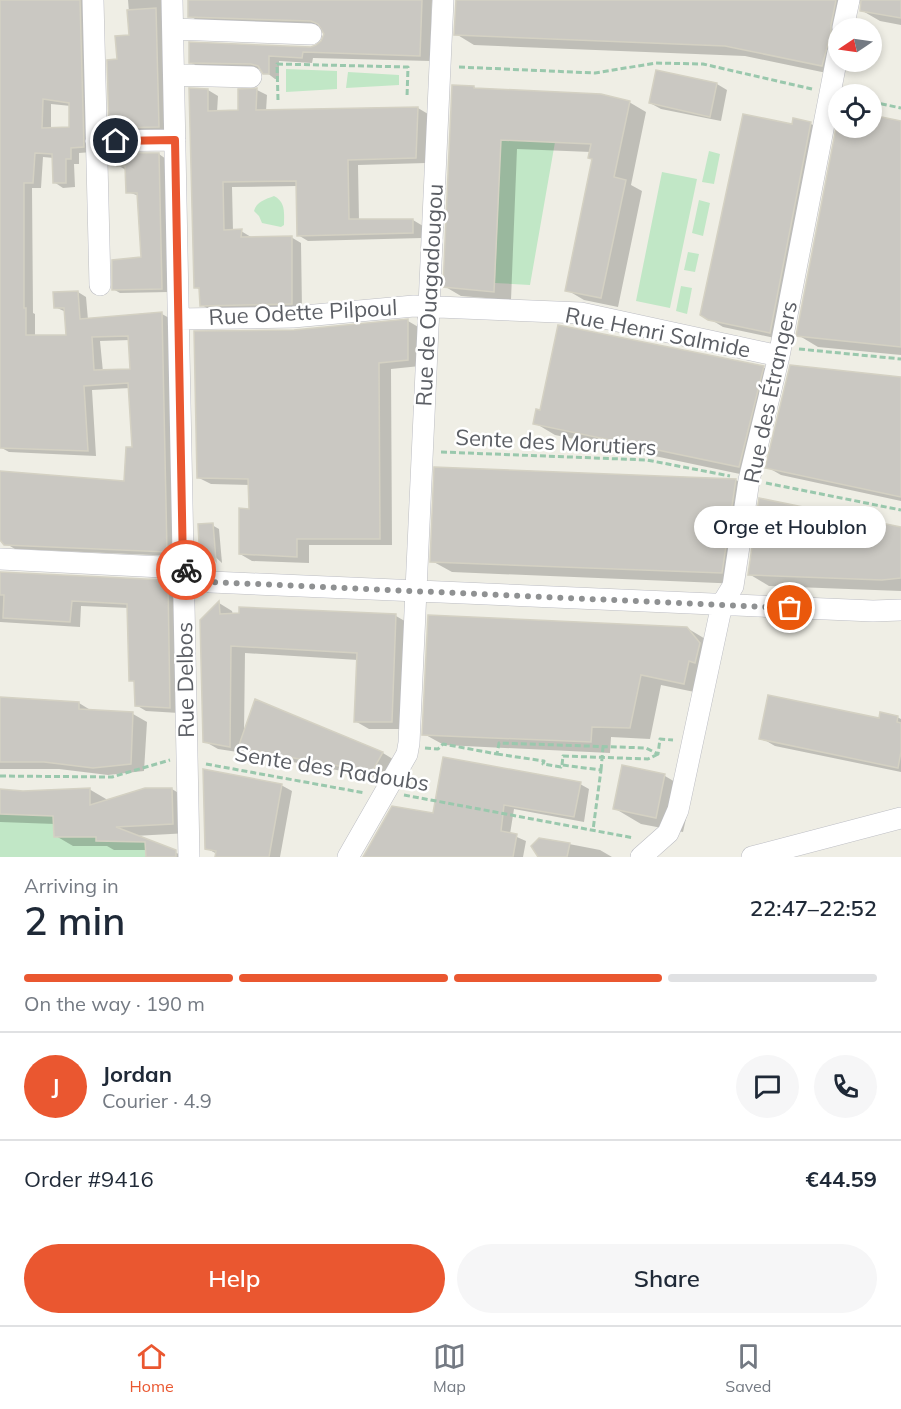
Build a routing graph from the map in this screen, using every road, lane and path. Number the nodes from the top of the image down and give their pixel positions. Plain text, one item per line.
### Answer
1 (93, 0) edge
2 (172, 0) edge
3 (443, 0) edge
4 (849, 0) edge
5 (845, 18) edge
6 (173, 29) junction
7 (311, 34) dead end
8 (440, 66) junction
9 (174, 75) junction
10 (251, 77) dead end
11 (828, 92) edge
12 (407, 97) dead end
13 (278, 100) dead end
14 (882, 104) edge
15 (828, 108) edge
16 (901, 108) edge
17 (175, 140) junction
18 (96, 141) junction
19 (100, 285) dead end
20 (428, 306) junction
21 (178, 319) junction
22 (779, 356) junction
23 (901, 359) edge
24 (422, 451) junction
25 (749, 480) junction
26 (901, 510) edge
27 (0, 559) edge
28 (183, 568) junction
29 (415, 591) junction
30 (722, 604) junction
31 (901, 610) edge
32 (693, 740) junction
33 (408, 747) junction
34 (603, 747) junction
35 (497, 754) junction
36 (658, 754) junction
37 (602, 757) junction
38 (187, 761) junction
39 (562, 765) junction
40 (601, 770) junction
41 (0, 776) edge
42 (385, 793) junction
43 (901, 818) edge
44 (593, 830) junction
45 (657, 842) junction
46 (189, 857) edge
47 (348, 857) edge
48 (641, 857) edge
49 (752, 857) edge

1 - 18 street
2 - 6 street, Rue Delbos
3 - 8 street, Rue de Ouagadougou
4 - 5 street
6 - 7 street
6 - 9 street, Rue Delbos
8 - 11 path
8 - 20 street, Rue de Ouagadougou
9 - 10 street
9 - 17 street, Rue Delbos
12 - 13 path
14 - 16 path
15 - 22 street, Rue des Étrangers
17 - 18 street
17 - 21 street, Rue Delbos
18 - 19 street
20 - 21 street, Rue Odette Pilpoul
20 - 22 street, Rue Henri Salmide
20 - 24 street, Rue de Ouagadougou
21 - 28 street, Rue Delbos
22 - 23 path
22 - 25 street, Rue des Étrangers
24 - 25 path, Sente des Morutiers
24 - 29 street, Rue de Ouagadougou
25 - 26 path, Sente des Morutiers
25 - 30 street, Rue des Étrangers
27 - 28 street
28 - 29 street
28 - 38 street, Rue Delbos
29 - 30 street
29 - 33 street, Rue de Ouagadougou
30 - 31 street
30 - 32 street, Rue des Étrangers
32 - 36 path
32 - 45 street, Rue des Étrangers
33 - 35 path
33 - 42 street
34 - 35 path
34 - 36 path
34 - 37 path
35 - 39 path
36 - 37 path
37 - 39 path
37 - 40 path
38 - 41 path, Sente des Radoubs
38 - 42 path, Sente des Radoubs
38 - 46 street, Rue Delbos
39 - 40 path
40 - 44 path
42 - 44 path, Sente des Radoubs
42 - 47 street
43 - 49 street
44 - 45 path, Sente des Radoubs
45 - 48 street, Rue des Étrangers

